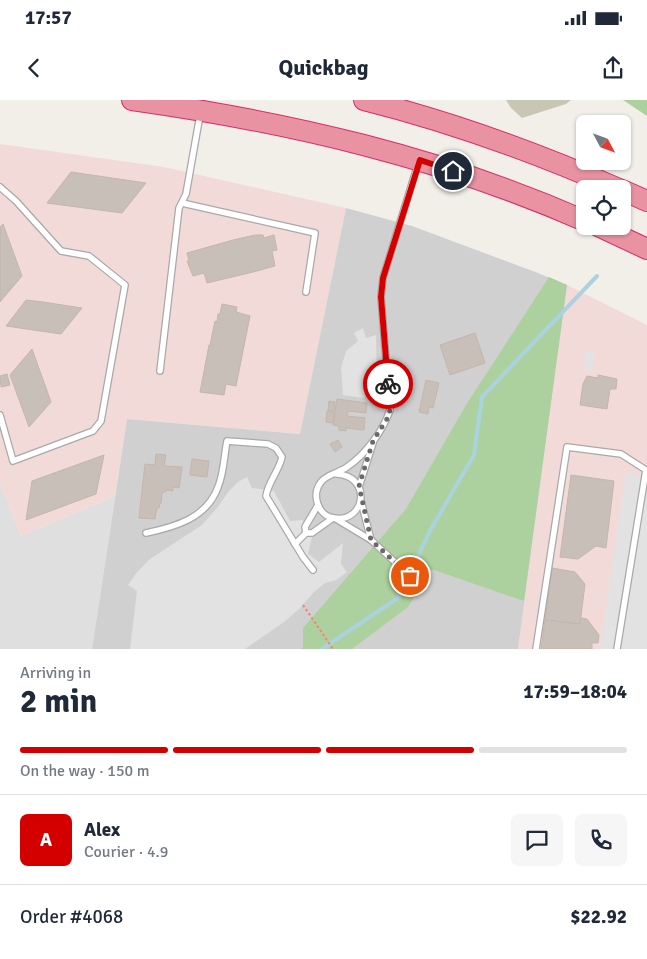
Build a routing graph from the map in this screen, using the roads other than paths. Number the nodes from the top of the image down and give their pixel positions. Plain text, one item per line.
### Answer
1 (132, 100) edge
2 (364, 100) edge
3 (201, 110) junction
4 (420, 160) junction
5 (598, 180) edge
6 (0, 188) edge
7 (631, 194) edge
8 (647, 202) edge
9 (182, 203) junction
10 (576, 217) edge
11 (617, 235) edge
12 (647, 249) edge
13 (306, 292) dead end
14 (160, 372) dead end
15 (0, 415) edge
16 (373, 441) junction
17 (646, 471) edge
18 (337, 474) junction
19 (359, 486) junction
20 (361, 500) junction
21 (318, 505) junction
22 (335, 518) junction
23 (146, 533) dead end
24 (306, 533) junction
25 (371, 540) junction
26 (296, 544) junction
27 (313, 570) dead end
28 (422, 587) dead end
29 (536, 649) edge
30 (617, 649) edge

1 - 3 highway
2 - 5 highway
3 - 4 highway
3 - 9 lane
4 - 10 highway
4 - 16 lane
6 - 15 lane
7 - 8 highway
9 - 13 lane
9 - 14 lane
11 - 12 highway
16 - 18 lane
16 - 19 lane
17 - 29 lane
17 - 30 lane
18 - 19 lane
18 - 21 lane
19 - 20 lane
20 - 22 lane
20 - 25 lane
21 - 22 lane
21 - 24 lane
22 - 24 lane
22 - 25 lane
23 - 26 lane
24 - 26 lane
25 - 28 lane
26 - 27 lane

